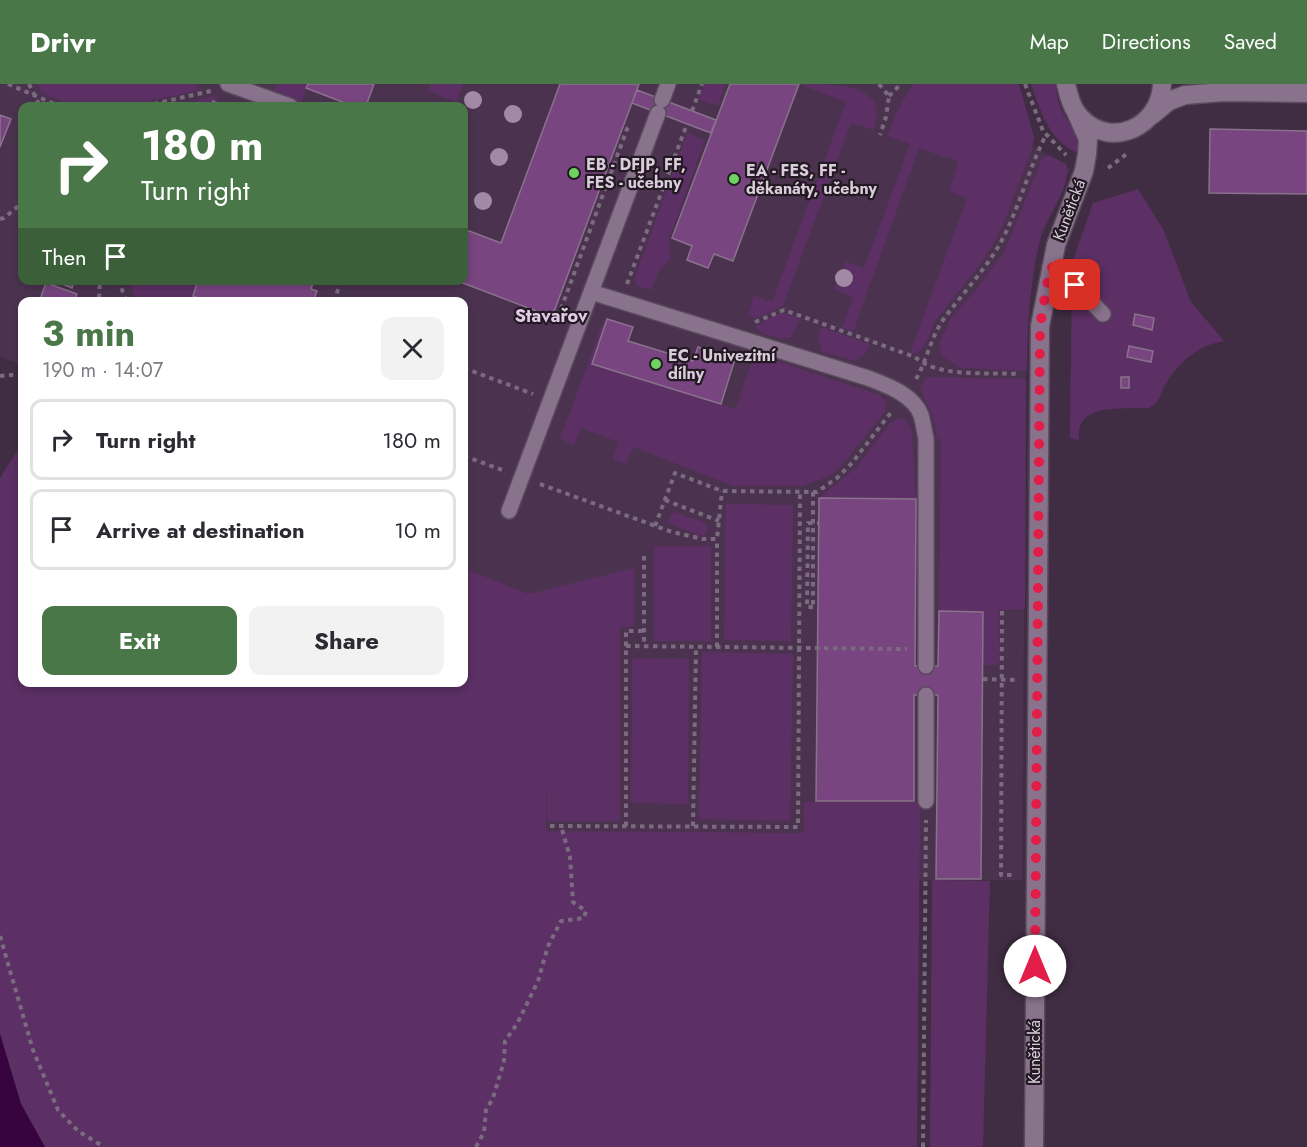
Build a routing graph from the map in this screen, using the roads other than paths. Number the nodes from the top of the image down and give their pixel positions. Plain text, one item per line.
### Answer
1 (668, 84) edge
2 (1162, 84) edge
3 (1184, 84) edge
4 (230, 85) edge
5 (1067, 87) edge
6 (1223, 92) junction
7 (1307, 93) edge
8 (279, 102) edge
9 (1075, 110) junction
10 (1145, 121) junction
11 (1084, 171) junction
12 (1050, 267) junction
13 (591, 292) junction
14 (1103, 314) dead end
15 (509, 511) dead end
16 (926, 666) dead end
17 (926, 695) dead end
18 (926, 801) road end
19 (1034, 1147) edge

1 - 13 lane
2 - 10 street
3 - 6 street
4 - 8 lane
5 - 9 street, Kunětická
6 - 7 street
6 - 10 street, Kunětická
9 - 10 street
9 - 11 street, Kunětická
10 - 11 street, Kunětická
11 - 12 street, Kunětická
12 - 14 lane
12 - 19 street, Kunětická
13 - 15 lane
13 - 16 lane
17 - 18 lane

